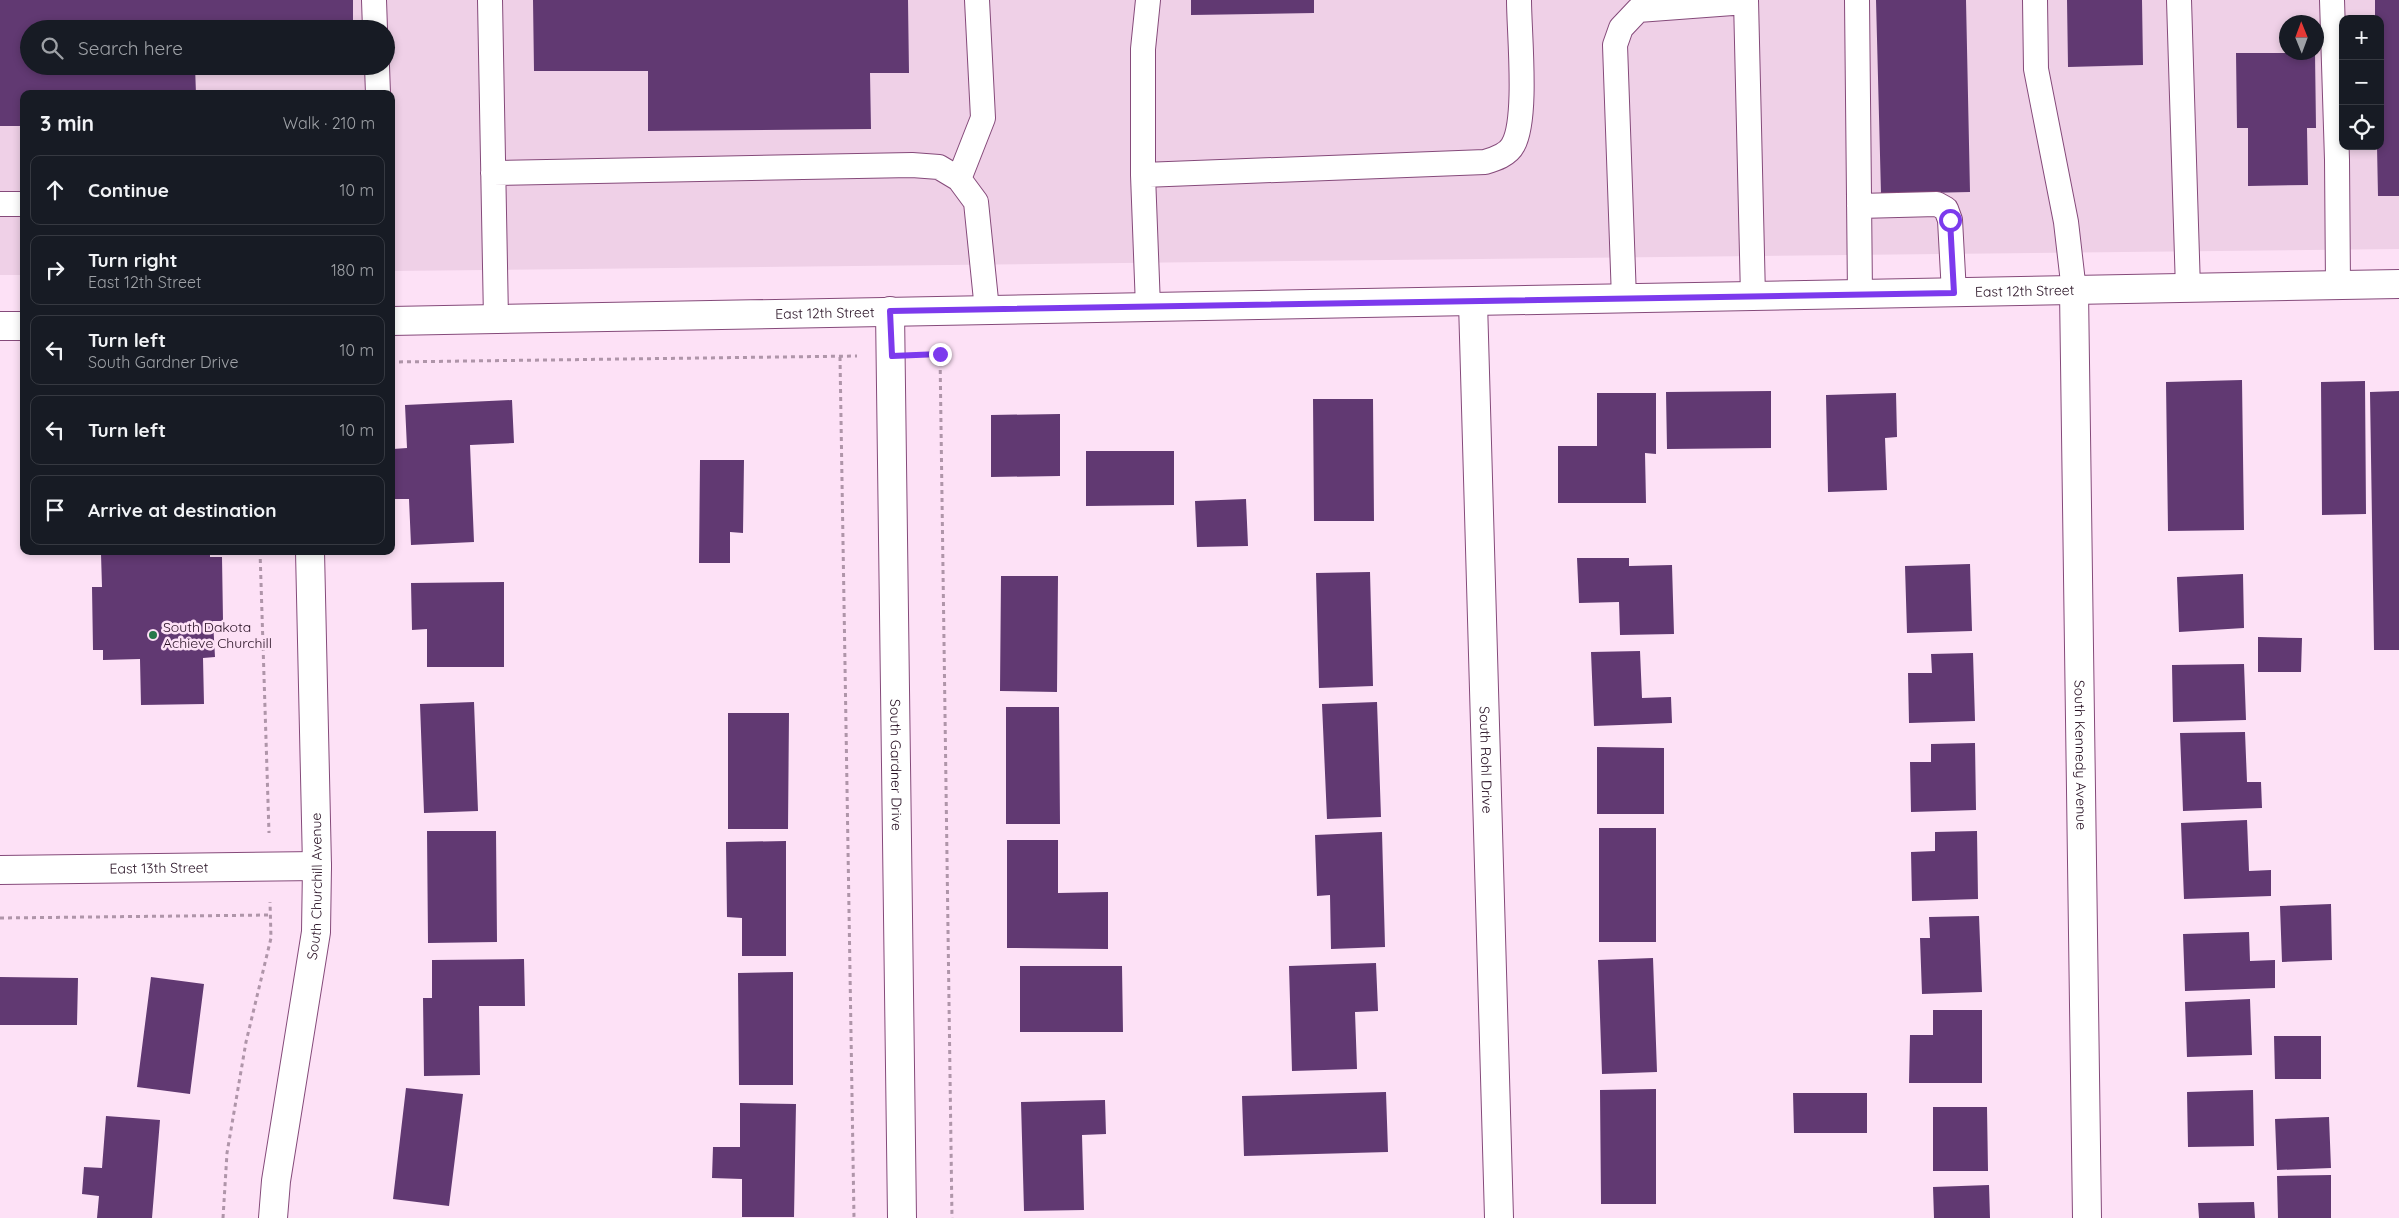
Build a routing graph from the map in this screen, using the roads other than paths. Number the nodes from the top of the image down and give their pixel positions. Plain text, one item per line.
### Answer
1 (374, 0) edge
2 (490, 0) edge
3 (977, 0) edge
4 (1148, 0) edge
5 (1519, 0) edge
6 (1858, 0) edge
7 (2035, 0) edge
8 (2179, 0) edge
9 (2332, 0) edge
10 (1746, 1) edge
11 (375, 20) edge
12 (377, 75) edge
13 (378, 90) edge
14 (493, 173) junction
15 (1143, 175) junction
16 (960, 179) junction
17 (0, 204) edge
18 (20, 204) edge
19 (1859, 206) junction
20 (2399, 284) edge
21 (2338, 285) junction
22 (2188, 289) junction
23 (2074, 291) junction
24 (1954, 293) junction
25 (1860, 295) junction
26 (1753, 297) junction
27 (1624, 299) junction
28 (1473, 302) junction
29 (1148, 307) junction
30 (987, 310) junction
31 (890, 311) junction
32 (496, 319) junction
33 (395, 321) edge
34 (0, 326) edge
35 (20, 326) edge
36 (310, 555) edge
37 (318, 866) junction
38 (0, 870) edge
39 (273, 1218) edge
40 (902, 1218) edge
41 (1499, 1218) edge
42 (2087, 1218) edge

1 - 11 lane
2 - 14 lane
3 - 16 lane
4 - 15 lane
5 - 15 lane
6 - 19 lane
7 - 23 lane
8 - 22 lane
9 - 21 lane
10 - 26 lane
10 - 27 lane
12 - 13 lane
14 - 16 lane
14 - 32 lane
15 - 29 lane
16 - 30 lane
17 - 18 lane
19 - 24 lane
19 - 25 lane
20 - 21 street, East 12th Street
21 - 22 street, East 12th Street
22 - 23 street, East 12th Street
23 - 24 street, East 12th Street
23 - 42 street, South Kennedy Avenue
24 - 25 street, East 12th Street
25 - 26 street, East 12th Street
26 - 27 street, East 12th Street
27 - 28 street, East 12th Street
28 - 29 street, East 12th Street
28 - 41 street, South Rohl Drive
29 - 30 street, East 12th Street
30 - 31 street, East 12th Street
31 - 32 street, East 12th Street
31 - 40 street, South Gardner Drive
32 - 33 street, East 12th Street
34 - 35 street
36 - 37 street, South Churchill Avenue
37 - 38 street, East 13th Street
37 - 39 street, South Churchill Avenue

